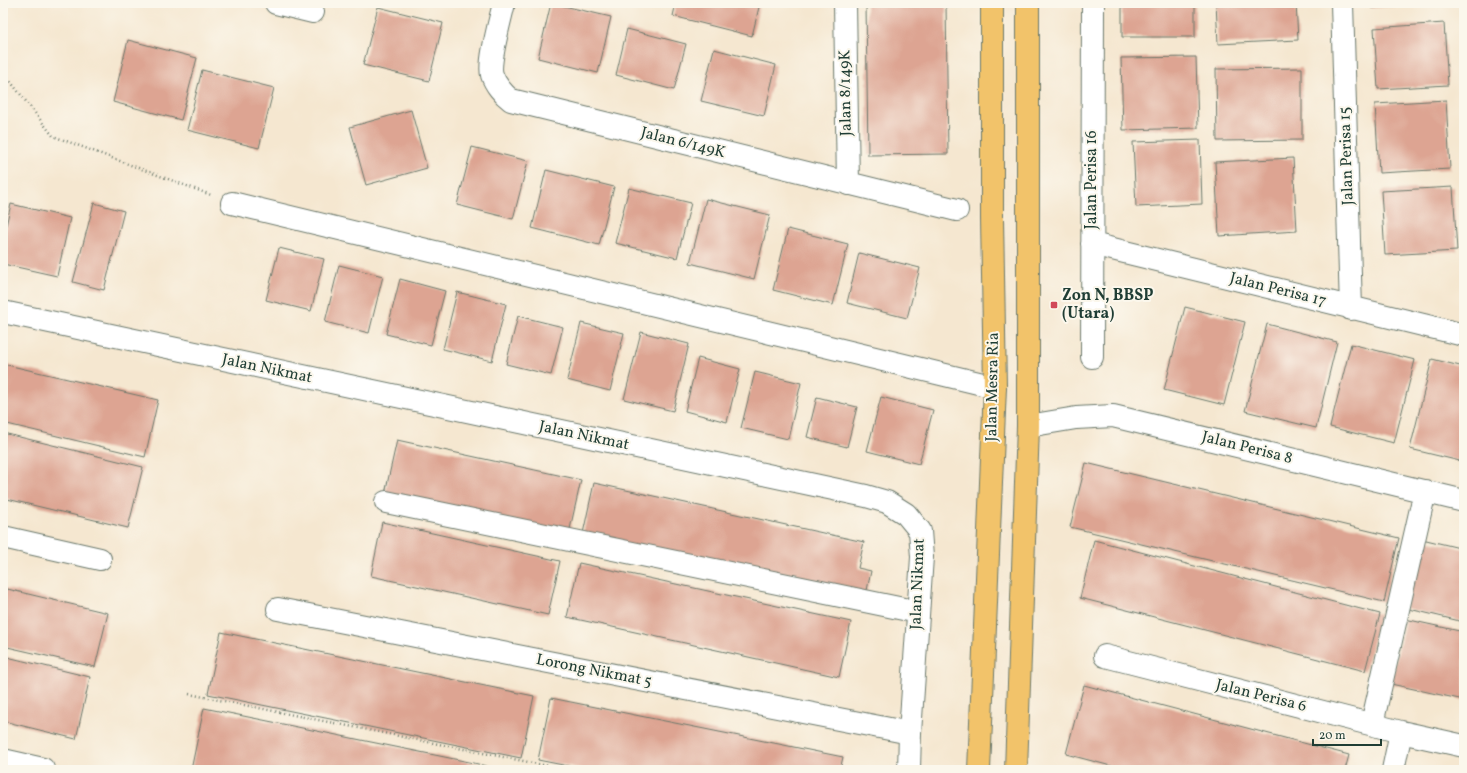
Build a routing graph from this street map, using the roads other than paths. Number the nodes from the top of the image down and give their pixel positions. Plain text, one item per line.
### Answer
1 (276, 3) edge
2 (504, 3) edge
3 (845, 3) edge
4 (992, 3) edge
5 (1028, 3) edge
6 (1092, 3) edge
7 (1342, 3) edge
8 (313, 12) dead end
9 (848, 184) junction
10 (232, 202) road end
11 (957, 210) dead end
12 (1092, 244) junction
13 (1351, 309) junction
14 (3, 312) edge
15 (1464, 335) edge
16 (1092, 357) dead end
17 (995, 387) junction
18 (1028, 426) junction
19 (1425, 491) junction
20 (1464, 501) edge
21 (386, 502) dead end
22 (3, 537) edge
23 (100, 559) dead end
24 (278, 609) dead end
25 (918, 612) junction
26 (1106, 656) dead end
27 (1372, 724) junction
28 (1401, 732) junction
29 (910, 733) junction
30 (1464, 746) edge
31 (3, 760) edge
32 (43, 769) edge
33 (909, 770) edge
34 (979, 770) edge
35 (1016, 770) edge
36 (1393, 770) edge

1 - 8 street
2 - 9 street, Jalan 6/149K
3 - 9 street, Jalan 8/149K
4 - 17 main road, Jalan Mesra Ria
5 - 18 main road
6 - 12 street, Jalan Perisa 16
7 - 13 street, Jalan Perisa 15
9 - 11 street, Jalan 6/149K
10 - 17 street
12 - 13 street, Jalan Perisa 17
12 - 16 street, Jalan Perisa 16
13 - 15 street, Jalan Perisa 17
14 - 25 street, Jalan Nikmat
17 - 34 main road, Jalan Mesra Ria
18 - 19 street, Jalan Perisa 8
18 - 35 main road
19 - 20 street, Jalan Perisa 8
19 - 27 street
21 - 25 street
22 - 23 street
24 - 29 street, Lorong Nikmat 5
25 - 29 street, Jalan Nikmat
26 - 27 street, Jalan Perisa 6
27 - 28 street, Jalan Perisa 6
28 - 30 street, Jalan Perisa 6
28 - 36 street
29 - 33 street, Jalan Nikmat
31 - 32 street

